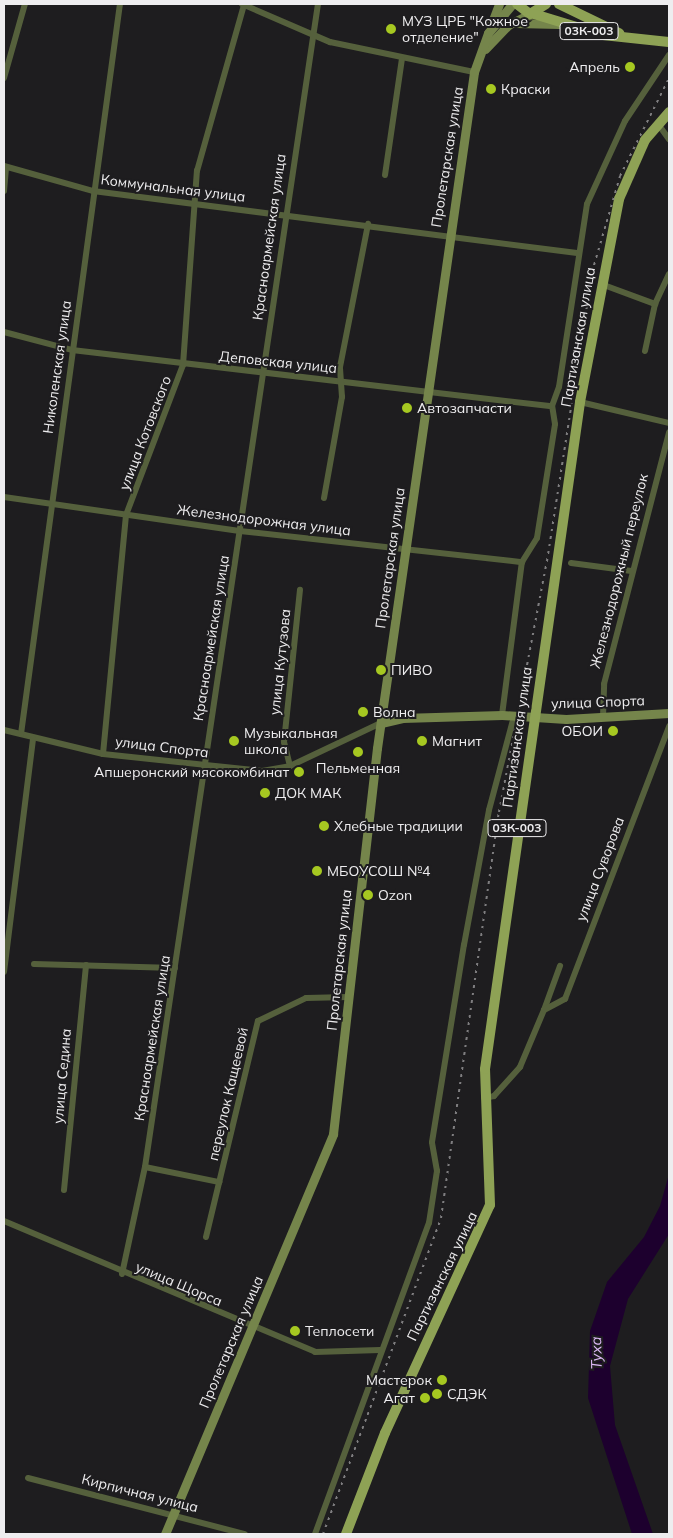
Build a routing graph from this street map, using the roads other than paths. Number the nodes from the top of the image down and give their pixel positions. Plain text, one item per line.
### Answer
1 (25, 4) edge
2 (120, 4) edge
3 (242, 4) edge
4 (318, 4) edge
5 (499, 4) edge
6 (512, 4) edge
7 (517, 4) edge
8 (546, 4) edge
9 (562, 5) edge
10 (532, 14) junction
11 (563, 24) junction
12 (508, 25) junction
13 (488, 33) junction
14 (311, 34) junction
15 (646, 41) junction
16 (669, 42) edge
17 (669, 54) edge
18 (402, 59) junction
19 (477, 62) junction
20 (474, 72) junction
21 (4, 78) edge
22 (669, 112) edge
23 (658, 124) junction
24 (669, 140) edge
25 (5, 167) edge
26 (385, 175) dead end
27 (94, 190) junction
28 (4, 191) edge
29 (194, 203) junction
30 (286, 215) junction
31 (368, 224) junction
32 (449, 237) junction
33 (579, 253) junction
34 (669, 274) edge
35 (601, 284) junction
36 (655, 304) junction
37 (4, 332) edge
38 (72, 350) junction
39 (644, 351) dead end
40 (183, 365) junction
41 (262, 373) junction
42 (341, 381) junction
43 (427, 392) junction
44 (580, 402) junction
45 (552, 406) junction
46 (669, 423) edge
47 (669, 432) edge
48 (4, 497) edge
49 (324, 498) dead end
50 (50, 502) junction
51 (126, 515) junction
52 (240, 531) junction
53 (405, 550) junction
54 (522, 562) junction
55 (571, 563) dead end
56 (631, 571) junction
57 (300, 590) dead end
58 (669, 713) edge
59 (502, 715) junction
60 (514, 716) junction
61 (602, 717) junction
62 (533, 718) junction
63 (381, 723) junction
64 (669, 726) edge
65 (4, 730) edge
66 (21, 734) junction
67 (33, 739) junction
68 (103, 754) junction
69 (205, 766) junction
70 (290, 766) junction
71 (34, 964) dead end
72 (86, 965) junction
73 (560, 966) dead end
74 (175, 968) junction
75 (4, 972) edge
76 (348, 997) junction
77 (544, 1010) junction
78 (482, 1099) junction
79 (144, 1167) junction
80 (220, 1182) junction
81 (64, 1190) dead end
82 (4, 1221) edge
83 (206, 1237) dead end
84 (122, 1274) junction
85 (252, 1328) junction
86 (380, 1350) junction
87 (28, 1478) dead end
88 (174, 1513) junction
89 (165, 1534) edge
90 (245, 1534) edge
91 (316, 1534) edge
92 (346, 1534) edge

1 - 21 street
2 - 27 street, Николенская улица
3 - 14 street
3 - 29 street, улица Котовского
4 - 14 street, Красноармейская улица
5 - 13 street
6 - 13 street, Пролетарская улица
7 - 10 main road, 03К-003
8 - 10 main road
9 - 15 main road, 03К-003
10 - 11 main road, 03К-003
10 - 12 street, Пролетарская улица
11 - 12 street
11 - 15 main road, 03К-003
12 - 19 street, Пролетарская улица
13 - 19 street, Пролетарская улица
14 - 18 street
14 - 30 street, Красноармейская улица
15 - 16 main road, 03К-003
17 - 33 street, Партизанская улица
18 - 20 street
18 - 26 street
19 - 20 street, Пролетарская улица
20 - 32 street, Пролетарская улица
22 - 23 main road, Партизанская улица / 03К-003
23 - 24 street
23 - 35 main road, Партизанская улица / 03К-003
25 - 27 street, Коммунальная улица
25 - 28 street
27 - 29 street, Коммунальная улица
27 - 38 street, Николенская улица
29 - 30 street, Коммунальная улица
29 - 40 street, улица Котовского
30 - 31 street, Коммунальная улица
30 - 41 street, Красноармейская улица
31 - 32 street, Коммунальная улица
31 - 42 street
32 - 33 street, Коммунальная улица
32 - 43 street, Пролетарская улица
33 - 45 street, Партизанская улица
34 - 36 street
35 - 36 street
35 - 44 main road, Партизанская улица / 03К-003
36 - 39 street
37 - 38 street, Деповская улица
38 - 40 street, Деповская улица
38 - 50 street, Николенская улица
40 - 41 street, Деповская улица
40 - 51 street, улица Котовского
41 - 42 street, Деповская улица
41 - 52 street, Красноармейская улица
42 - 43 street, Деповская улица
42 - 49 street
43 - 45 street, Деповская улица
43 - 53 street, Пролетарская улица
44 - 46 street
44 - 62 main road, Партизанская улица / 03К-003
45 - 54 street, Партизанская улица
47 - 56 street, Железнодорожный переулок
48 - 50 street, Железнодорожная улица
50 - 51 street, Железнодорожная улица
50 - 66 street, Николенская улица
51 - 52 street, Железнодорожная улица
51 - 68 street, улица Котовского
52 - 53 street, Железнодорожная улица
52 - 69 street, Красноармейская улица
53 - 54 street, Железнодорожная улица
53 - 63 street, Пролетарская улица
54 - 59 street, Партизанская улица
55 - 56 street
56 - 61 street, Железнодорожный переулок
57 - 70 street, улица Кутузова
58 - 61 street, улица Спорта
59 - 60 street, улица Спорта
59 - 63 street, улица Спорта
60 - 62 street, улица Спорта
60 - 86 street, Партизанская улица
61 - 62 street, улица Спорта
62 - 78 main road, Партизанская улица / 03К-003
63 - 70 street, улица Спорта
63 - 76 street, Пролетарская улица
64 - 77 street, улица Суворова
65 - 66 street, улица Спорта
66 - 67 street, улица Спорта
67 - 68 street, улица Спорта
67 - 75 street
68 - 69 street, улица Спорта
69 - 70 street, улица Спорта
69 - 74 street, Красноармейская улица
71 - 72 street
72 - 74 street
72 - 81 street, улица Седина
73 - 77 street
74 - 79 street, Красноармейская улица
76 - 80 street, переулок Кащеевой
76 - 85 street, Пролетарская улица
77 - 78 street
78 - 92 main road, Партизанская улица / 03К-003
79 - 80 street
79 - 84 street, Красноармейская улица
80 - 83 street, переулок Кащеевой
82 - 84 street, улица Щорса
84 - 85 street, улица Щорса
85 - 86 street, улица Щорса
85 - 88 street, Пролетарская улица
86 - 91 street, Партизанская улица
87 - 88 street, Кирпичная улица
88 - 89 street, Пролетарская улица
88 - 90 street, Кирпичная улица

